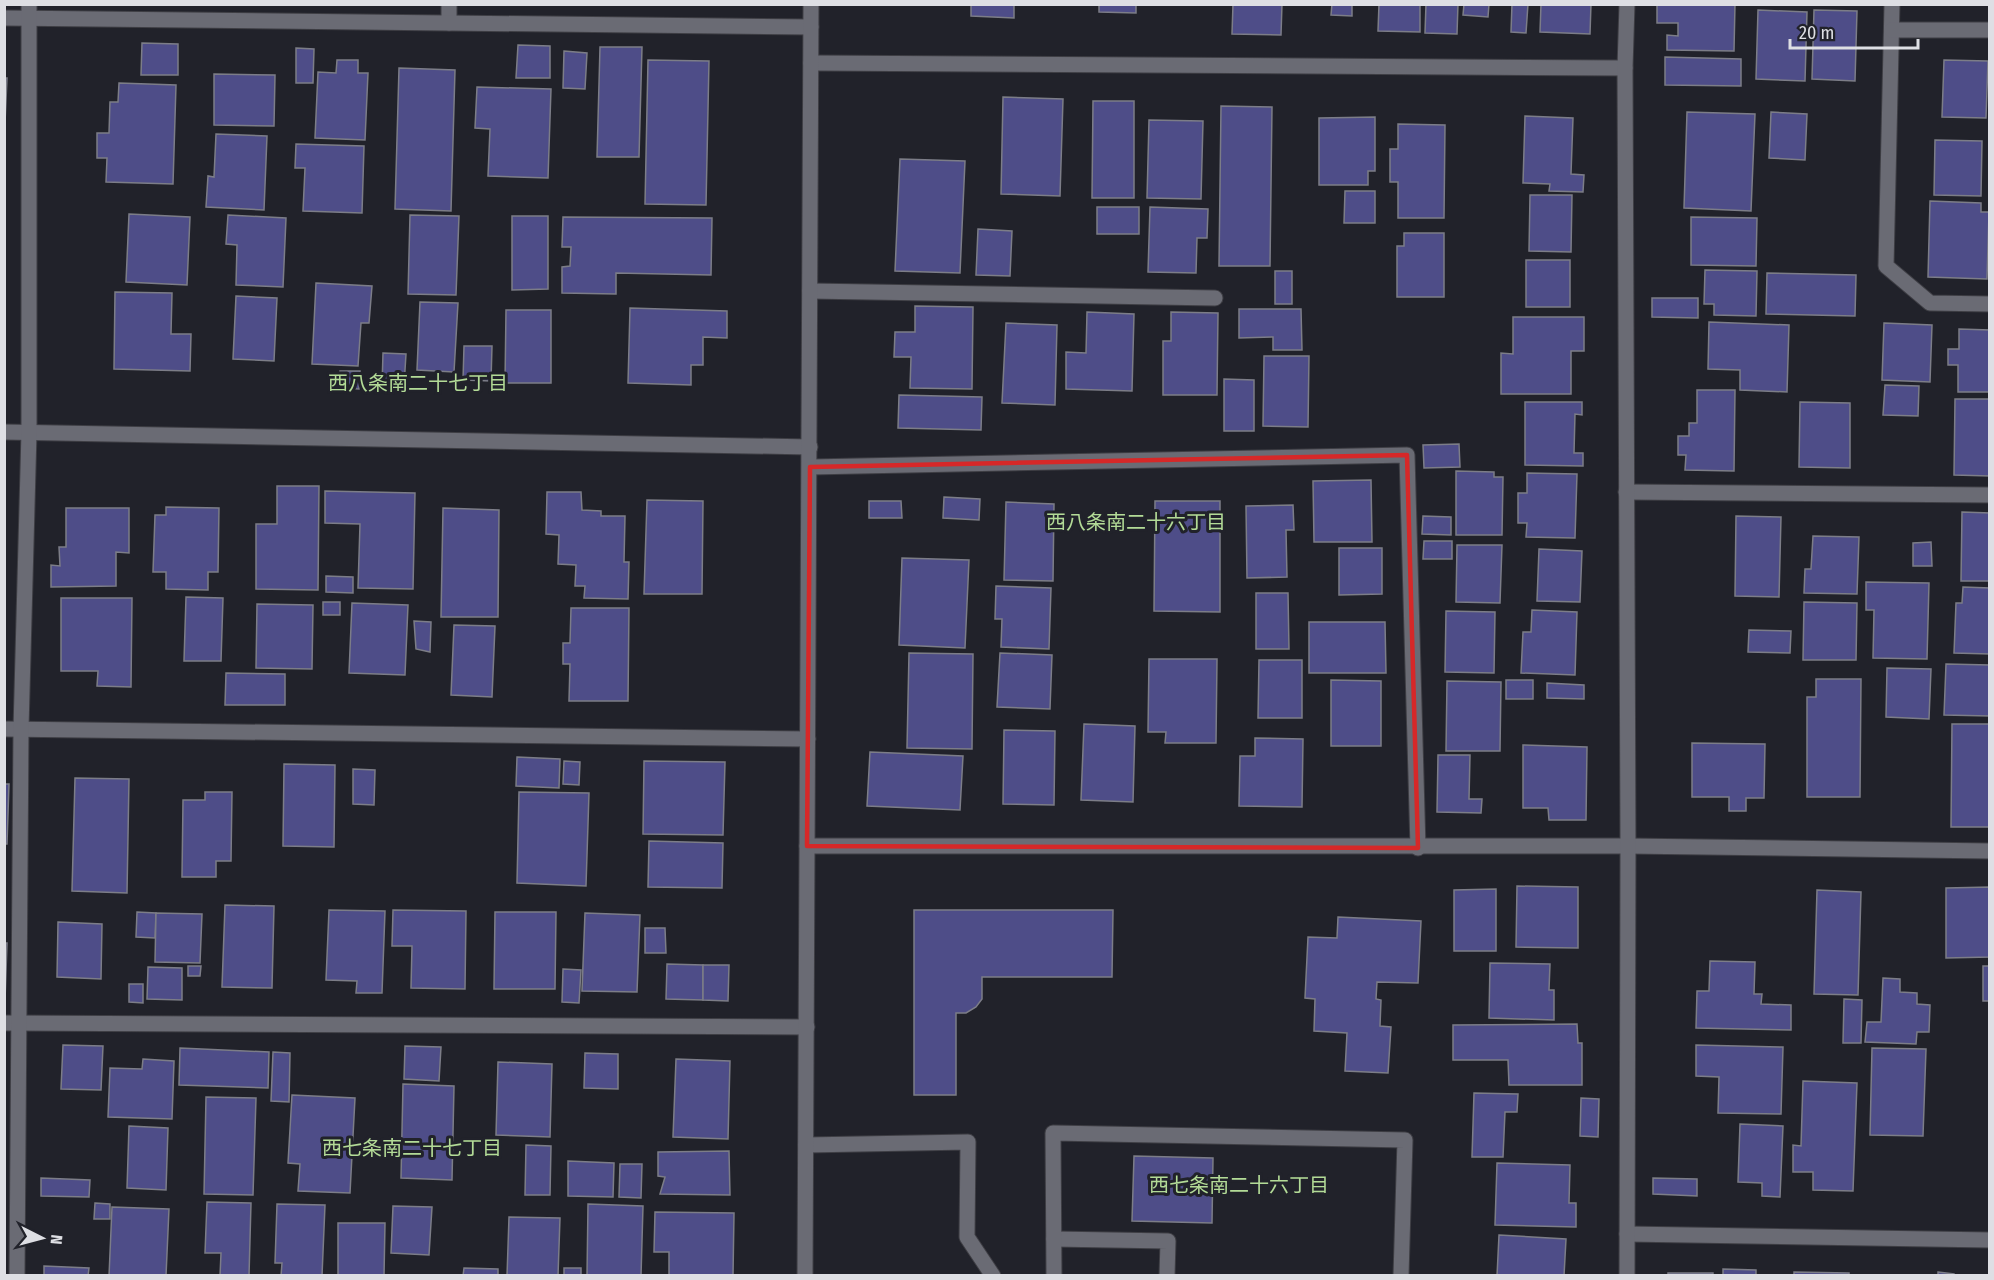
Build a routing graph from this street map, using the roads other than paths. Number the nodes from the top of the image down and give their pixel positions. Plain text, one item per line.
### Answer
1 (449, 4) edge
2 (811, 4) edge
3 (1627, 4) edge
4 (1892, 4) edge
5 (29, 12) edge
6 (4, 18) edge
7 (449, 23) junction
8 (811, 27) junction
9 (1892, 30) junction
10 (1989, 30) edge
11 (811, 63) junction
12 (1625, 68) junction
13 (810, 291) junction
14 (1215, 298) dead end
15 (1989, 304) edge
16 (4, 432) edge
17 (29, 432) junction
18 (810, 447) junction
19 (810, 468) junction
20 (1626, 492) junction
21 (1989, 495) edge
22 (4, 729) edge
23 (21, 729) junction
24 (808, 739) junction
25 (807, 846) junction
26 (1628, 846) junction
27 (1418, 848) junction
28 (1989, 851) edge
29 (12, 1023) edge
30 (807, 1027) junction
31 (806, 1145) junction
32 (1627, 1234) junction
33 (1054, 1239) junction
34 (1989, 1240) edge
35 (17, 1275) edge
36 (805, 1275) edge
37 (993, 1275) edge
38 (1054, 1275) edge
39 (1167, 1275) edge
40 (1401, 1275) edge
41 (1627, 1275) edge

1 - 7 street
2 - 8 street
3 - 12 street
4 - 9 street
5 - 6 street
5 - 7 street
5 - 17 street
7 - 8 street
8 - 11 street
9 - 10 street
9 - 15 street
11 - 12 street
11 - 13 street
12 - 20 street
13 - 14 street
13 - 18 street
16 - 17 street
17 - 18 street
17 - 23 street
18 - 19 street
19 - 24 street
19 - 27 street
20 - 21 street
20 - 26 street
22 - 23 street
23 - 24 street
23 - 29 street
24 - 25 street
25 - 27 street
25 - 30 street
26 - 27 street
26 - 28 street
26 - 32 street
29 - 30 street
29 - 35 street
30 - 31 street
31 - 36 street
31 - 37 street
32 - 34 street
32 - 41 street
33 - 38 street
33 - 39 street
33 - 40 street

